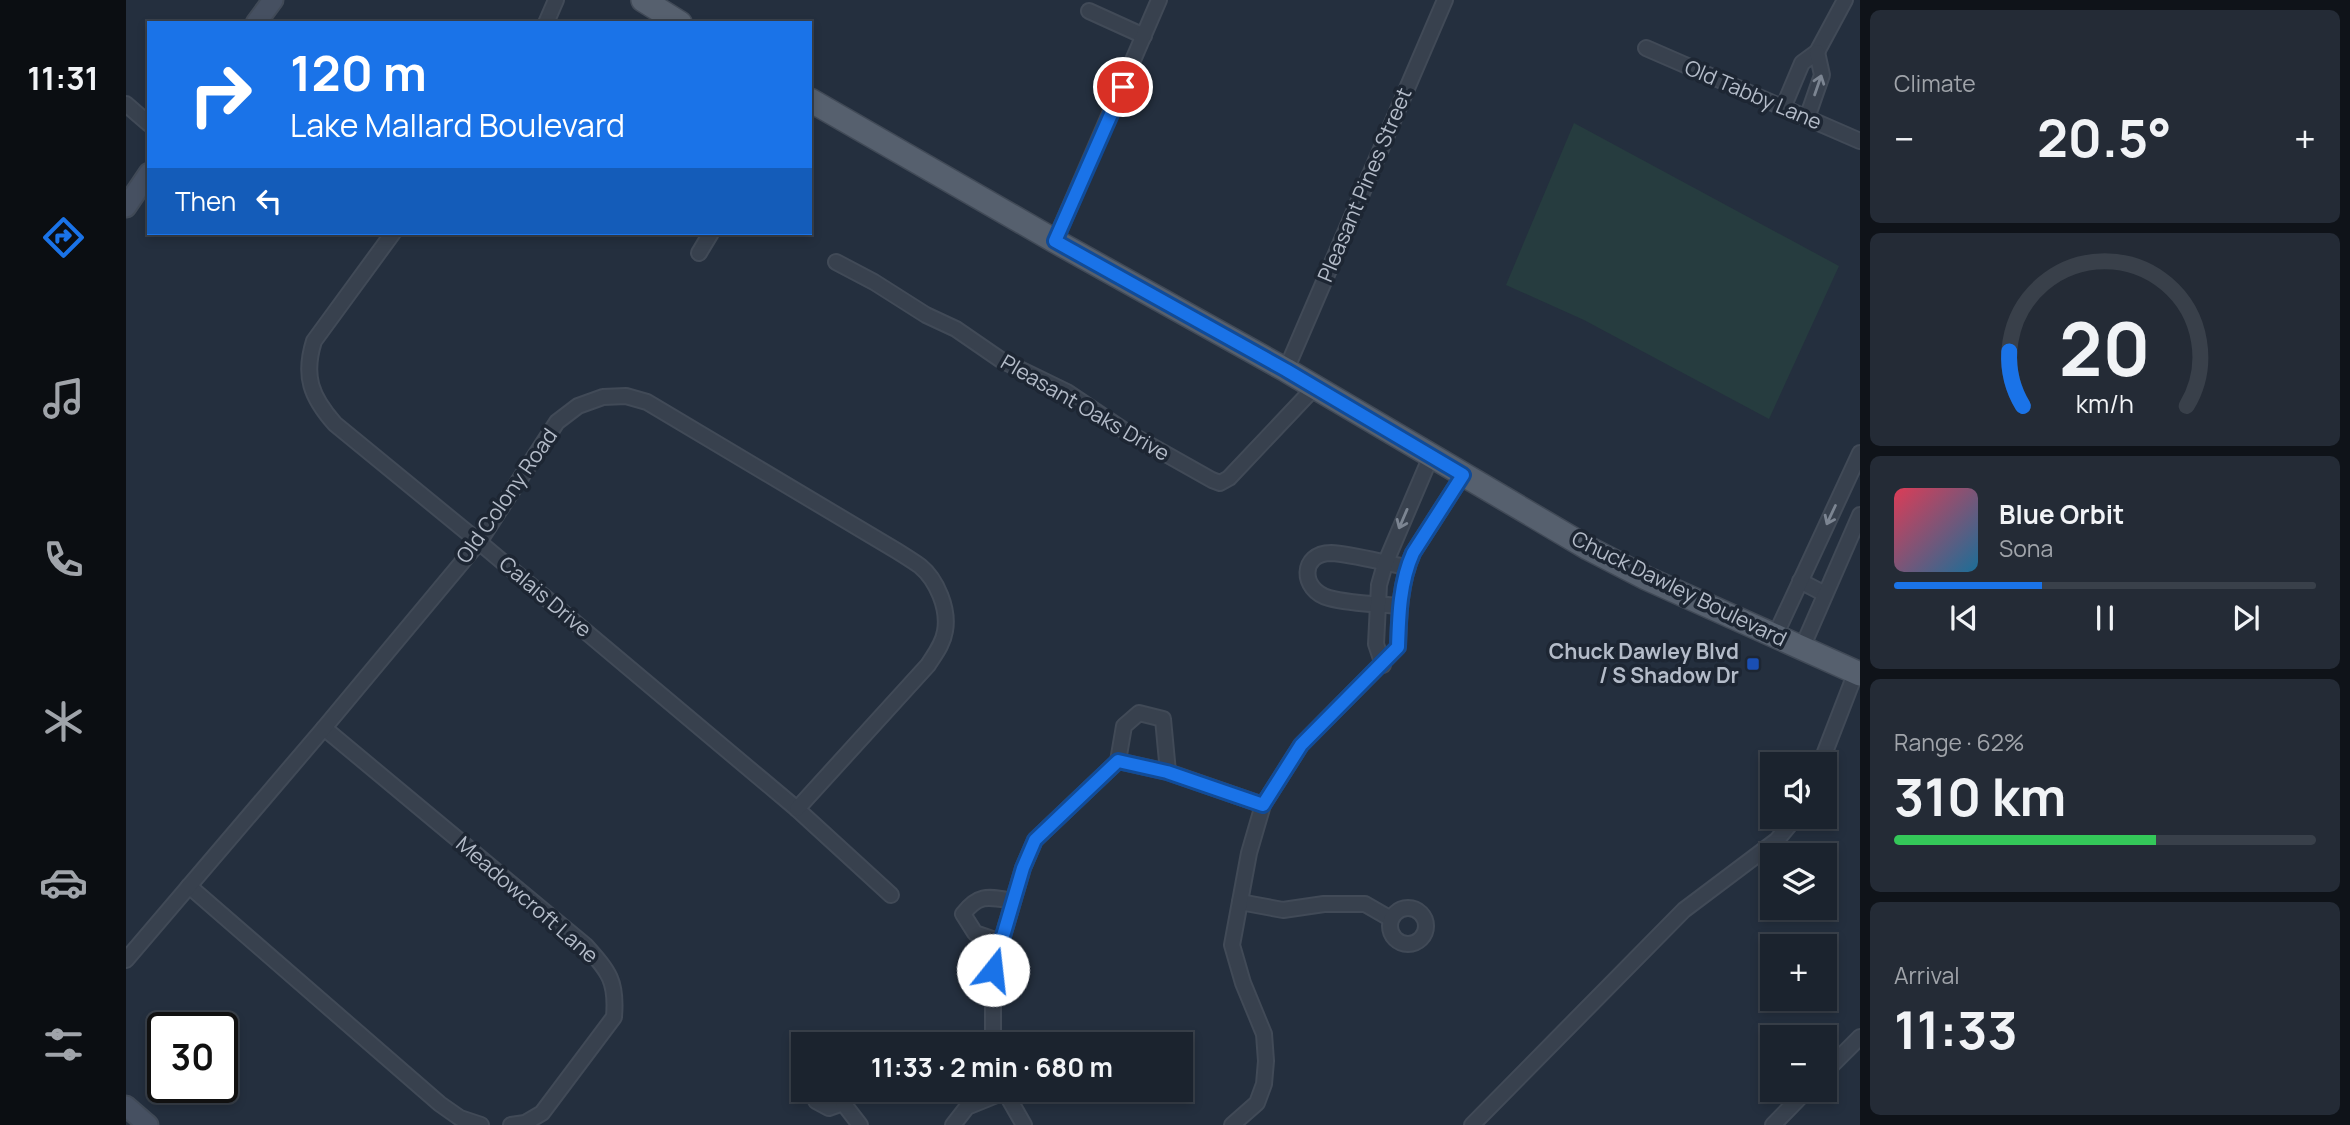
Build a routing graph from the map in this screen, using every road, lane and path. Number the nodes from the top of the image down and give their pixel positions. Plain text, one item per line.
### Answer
1 (272, 0) edge
2 (556, 0) edge
3 (643, 0) edge
4 (1159, 0) edge
5 (1445, 0) edge
6 (1845, 0) edge
7 (1089, 11) dead end
8 (257, 21) edge
9 (547, 21) edge
10 (677, 21) edge
11 (1144, 36) junction
12 (1646, 48) dead end
13 (1818, 52) junction
14 (812, 101) edge
15 (126, 104) edge
16 (1783, 108) junction
17 (1807, 118) junction
18 (147, 122) edge
19 (1860, 141) edge
20 (147, 176) edge
21 (126, 207) edge
22 (392, 235) edge
23 (709, 235) edge
24 (1055, 241) junction
25 (699, 253) dead end
26 (836, 262) dead end
27 (1286, 370) junction
28 (1315, 387) junction
29 (1860, 453) edge
30 (1431, 456) junction
31 (1463, 475) junction
32 (1860, 515) edge
33 (479, 542) junction
34 (1385, 564) junction
35 (1407, 566) junction
36 (1800, 581) junction
37 (1825, 594) junction
38 (1377, 604) junction
39 (1400, 606) junction
40 (1775, 636) junction
41 (1802, 648) junction
42 (1382, 665) junction
43 (1858, 673) edge
44 (324, 728) junction
45 (1825, 752) edge
46 (1118, 761) junction
47 (1167, 772) junction
48 (1263, 805) junction
49 (797, 809) junction
50 (1786, 829) edge
51 (189, 886) junction
52 (891, 894) dead end
53 (1013, 901) junction
54 (1240, 902) junction
55 (1391, 919) dead end
56 (1001, 942) junction
57 (126, 960) edge
58 (993, 1032) edge
59 (1859, 1042) edge
60 (1837, 1061) edge
61 (817, 1102) edge
62 (838, 1102) edge
63 (849, 1102) edge
64 (979, 1102) edge
65 (1010, 1102) edge
66 (1795, 1102) edge
67 (126, 1106) edge
68 (148, 1125) edge
69 (481, 1125) edge
70 (511, 1125) edge
71 (860, 1125) edge
72 (953, 1125) edge
73 (1024, 1125) edge
74 (1232, 1125) edge
75 (1472, 1125) edge
76 (1773, 1125) edge

1 - 8 street
2 - 9 street
3 - 10 main road
4 - 11 street
5 - 27 street, Pleasant Pines Street
6 - 13 street
7 - 11 street
11 - 24 street
12 - 16 street, Old Tabby Lane
13 - 16 street
17 -> 13 street
14 - 24 main road, Chuck Dawley Boulevard
15 - 18 street
16 - 17 street, Old Tabby Lane
17 - 19 street, Old Tabby Lane
20 - 21 street
22 - 33 street, Calais Drive
23 - 25 street
24 - 27 main road, Chuck Dawley Boulevard
26 - 28 street, Pleasant Oaks Drive
27 - 28 main road, Chuck Dawley Boulevard
28 - 30 main road, Chuck Dawley Boulevard
29 -> 36 street
30 - 31 main road, Chuck Dawley Boulevard
30 -> 34 street
31 - 35 street
31 - 40 main road, Chuck Dawley Boulevard
32 - 37 street
33 - 44 street, Old Colony Road
33 - 49 street, Calais Drive
33 - 49 street, Old Colony Road
34 - 35 street
34 - 38 street
34 - 38 street
35 - 39 street
36 - 37 street
36 - 40 street
37 - 41 street
38 - 39 street
38 - 42 street
39 - 42 street
40 - 41 main road, Chuck Dawley Boulevard
41 - 43 main road, Chuck Dawley Boulevard
42 - 48 street
43 - 45 street
44 - 51 street, Old Colony Road
44 - 70 street, Meadowcroft Lane
46 - 47 street
46 - 47 street
46 - 53 street
47 - 48 street
48 - 54 street
49 - 52 street, Calais Drive
50 - 75 street
51 - 57 street, Old Colony Road
51 - 69 street
53 - 56 street
53 - 56 street
54 - 55 street
54 - 74 street
56 - 58 street
59 - 60 street
61 - 62 street
63 - 71 street
64 - 72 street
65 - 73 street
66 - 76 street
67 - 68 street

